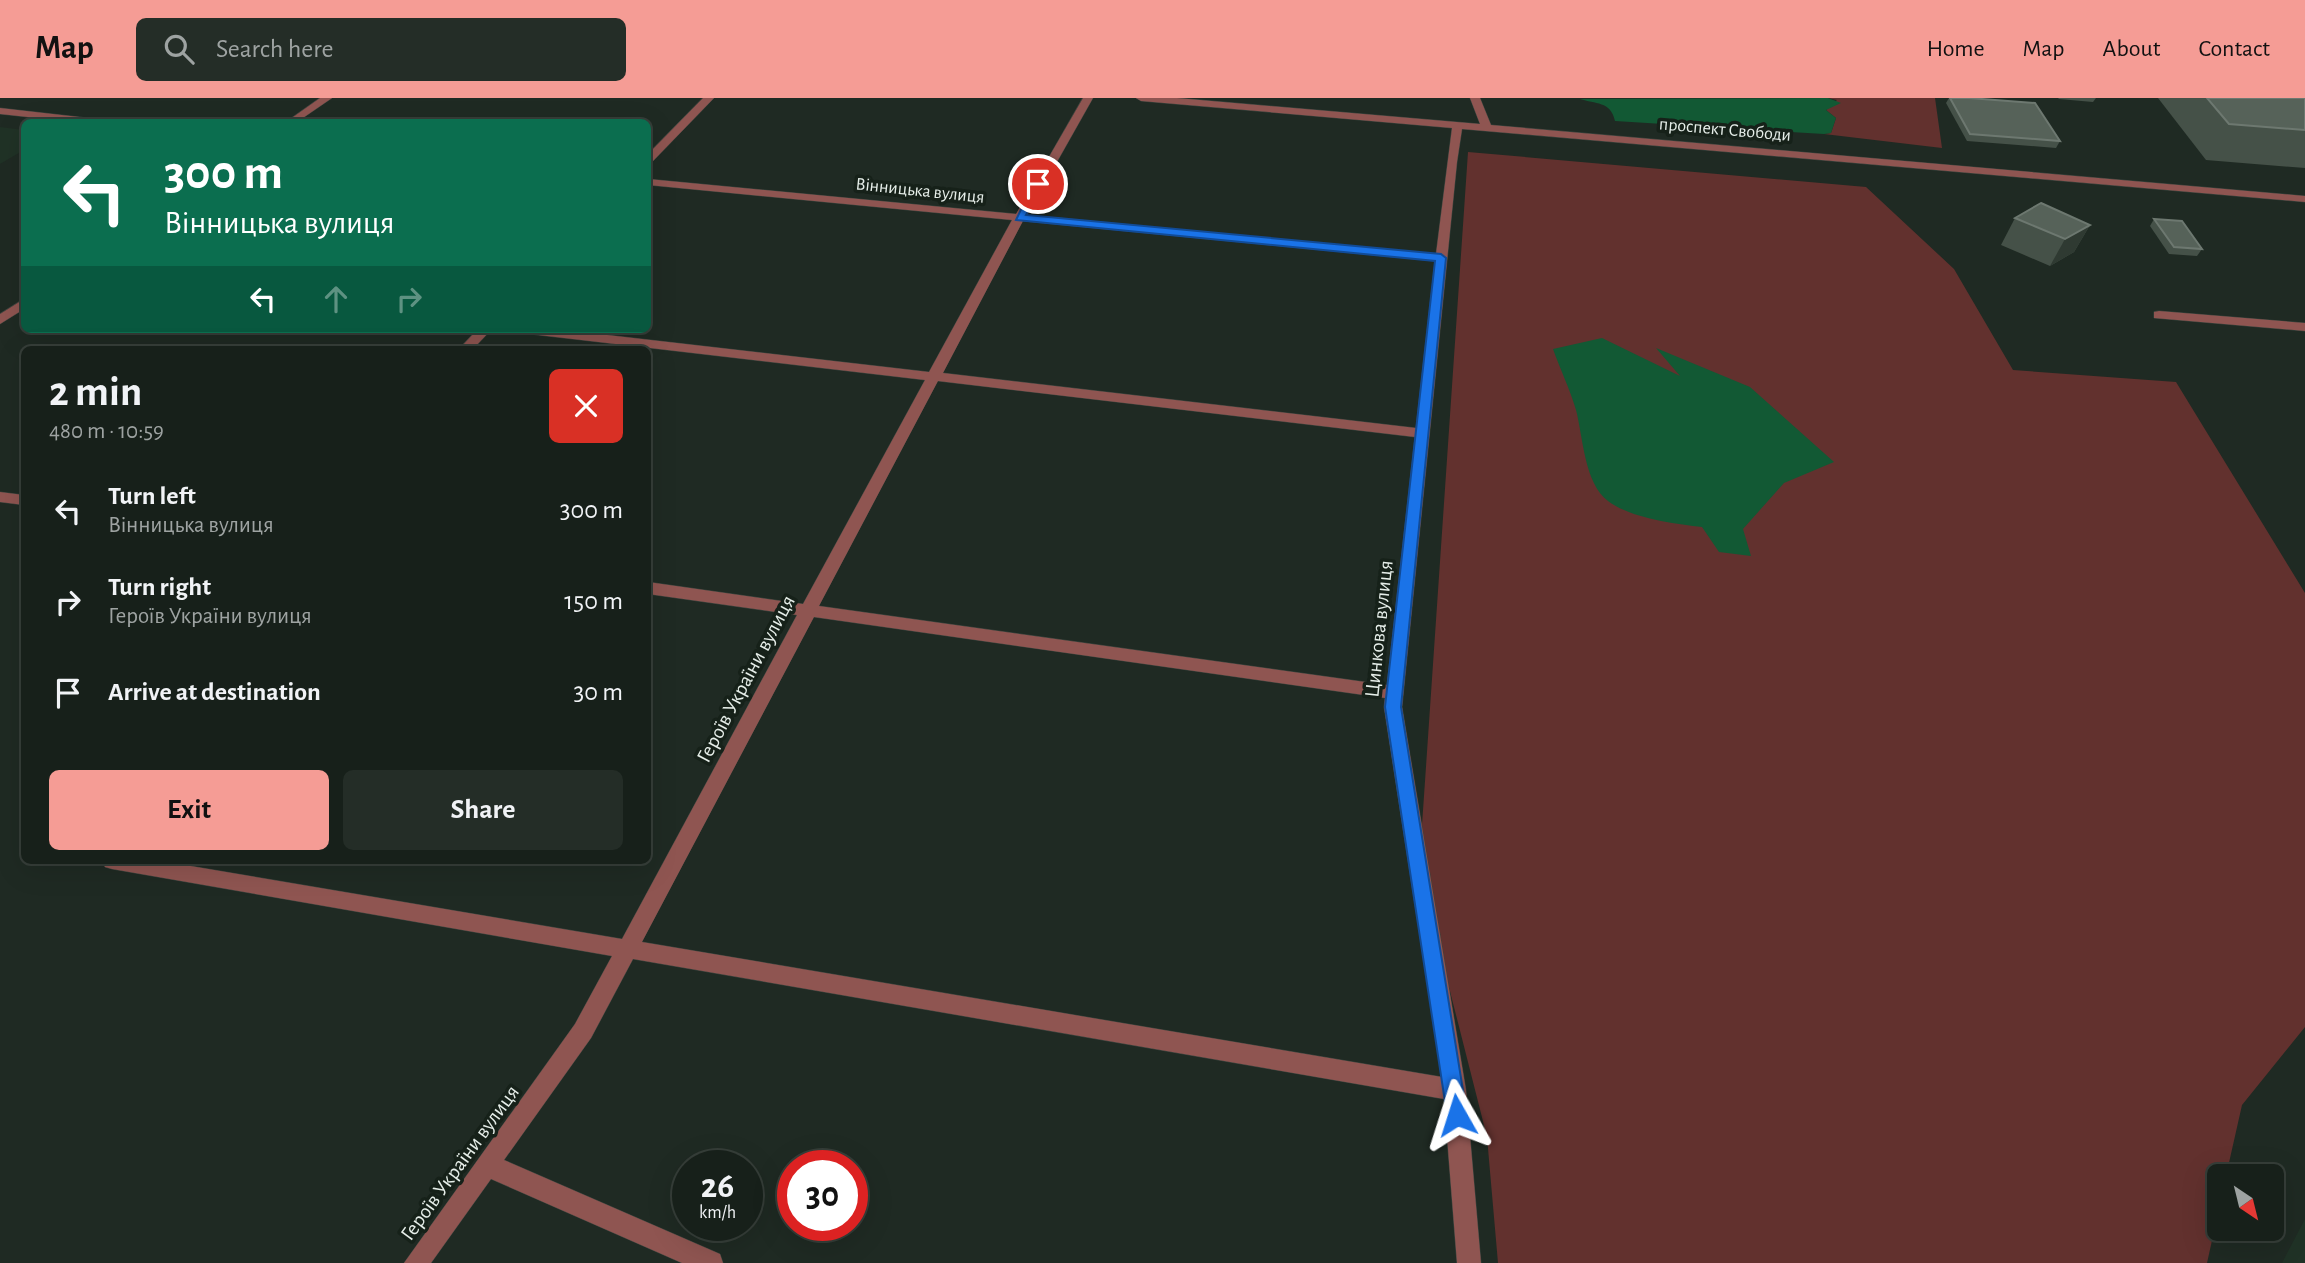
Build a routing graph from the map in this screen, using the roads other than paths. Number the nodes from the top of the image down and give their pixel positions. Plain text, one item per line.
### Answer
1 (327, 98) edge
2 (709, 98) edge
3 (1088, 98) edge
4 (1141, 98) edge
5 (1475, 98) edge
6 (0, 111) edge
7 (71, 119) edge
8 (296, 119) edge
9 (1457, 124) junction
10 (1486, 126) junction
11 (651, 157) edge
12 (651, 182) edge
13 (2305, 199) edge
14 (1020, 218) junction
15 (1441, 258) junction
16 (21, 305) edge
17 (2159, 315) dead end
18 (0, 320) edge
19 (2305, 327) edge
20 (481, 333) edge
21 (555, 333) edge
22 (469, 346) edge
23 (934, 377) junction
24 (1422, 433) junction
25 (0, 497) edge
26 (21, 500) edge
27 (651, 588) edge
28 (809, 611) junction
29 (1395, 693) junction
30 (130, 864) edge
31 (627, 949) junction
32 (1455, 1090) junction
33 (487, 1166) junction
34 (416, 1263) edge
35 (711, 1263) edge
36 (1469, 1263) edge

1 - 8 street
2 - 11 street
3 - 14 street, Героїв України вулиця
4 - 9 street, проспект Свободи
5 - 10 street
6 - 7 street
9 - 10 street, проспект Свободи
9 - 15 street, Цинкова вулиця
10 - 13 street, проспект Свободи
12 - 14 street, Вінницька вулиця
14 - 15 street, Вінницька вулиця
14 - 23 street, Героїв України вулиця
15 - 24 street, Цинкова вулиця
16 - 18 street
17 - 19 street
20 - 22 street
21 - 23 street
23 - 24 street
23 - 28 street, Героїв України вулиця
24 - 29 street, Цинкова вулиця
25 - 26 street
27 - 28 street
28 - 29 street
28 - 31 street, Героїв України вулиця
29 - 32 street, Цинкова вулиця
30 - 31 street
31 - 32 street
31 - 33 street, Героїв України вулиця
32 - 36 street, Цинкова вулиця
33 - 34 street, Героїв України вулиця
33 - 35 street

